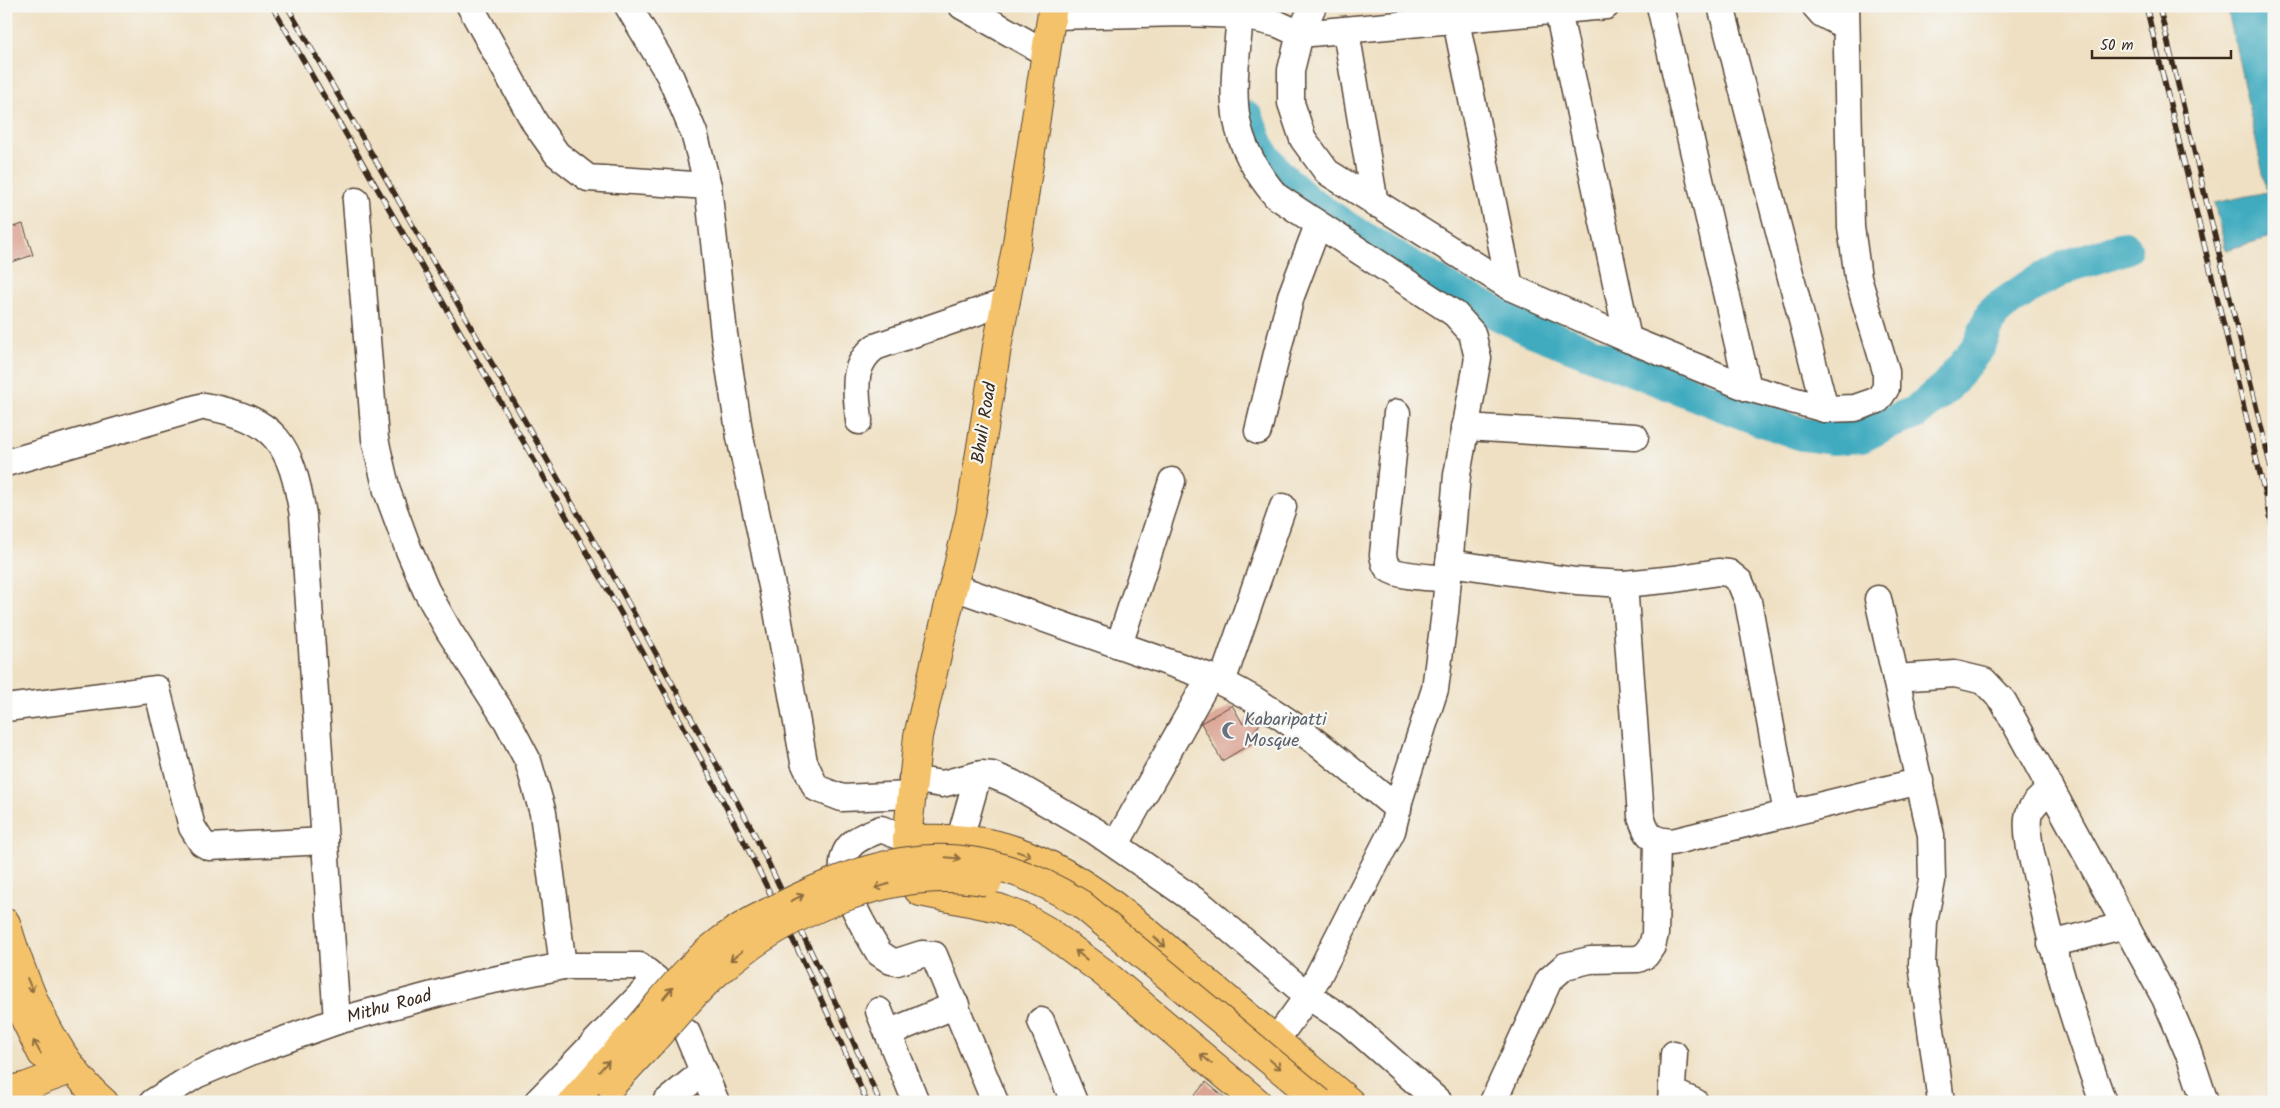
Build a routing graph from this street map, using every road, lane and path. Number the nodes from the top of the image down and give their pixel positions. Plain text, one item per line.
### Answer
1 (470, 6) edge
2 (628, 6) edge
3 (962, 6) edge
4 (1313, 6) edge
5 (1606, 6) edge
6 (1660, 6) edge
7 (1721, 6) edge
8 (1815, 6) edge
9 (1557, 8) edge
10 (1052, 11) edge
11 (1455, 13) edge
12 (1244, 15) junction
13 (1845, 16) edge
14 (1289, 29) junction
15 (1346, 31) junction
16 (1046, 53) junction
17 (708, 186) junction
18 (356, 201) dead end
19 (1375, 204) junction
20 (1318, 225) junction
21 (1510, 286) junction
22 (1006, 302) junction
23 (1628, 340) junction
24 (1748, 388) junction
25 (1825, 409) junction
26 (1397, 413) dead end
27 (859, 421) dead end
28 (1465, 427) junction
29 (1258, 431) dead end
30 (1635, 437) dead end
31 (6, 463) edge
32 (1172, 481) dead end
33 (1283, 507) dead end
34 (1448, 571) junction
35 (1624, 584) junction
36 (954, 587) junction
37 (1878, 599) dead end
38 (1119, 646) junction
39 (1896, 678) junction
40 (1216, 679) junction
41 (6, 708) edge
42 (978, 775) junction
43 (1920, 781) junction
44 (911, 787) junction
45 (2051, 789) junction
46 (1398, 809) junction
47 (1787, 814) junction
48 (907, 838) junction
49 (960, 839) junction
50 (325, 840) junction
51 (1657, 841) junction
52 (1116, 844) junction
53 (6, 923) edge
54 (2126, 925) junction
55 (2051, 944) junction
56 (563, 966) junction
57 (6, 981) edge
58 (1308, 996) junction
59 (956, 1005) junction
60 (337, 1021) junction
61 (1041, 1021) dead end
62 (686, 1033) dead end
63 (644, 1037) junction
64 (1276, 1040) junction
65 (1674, 1054) dead end
66 (704, 1071) junction
67 (64, 1073) junction
68 (6, 1091) edge
69 (1679, 1098) edge
70 (77, 1102) edge
71 (104, 1102) edge
72 (153, 1102) edge
73 (537, 1102) edge
74 (572, 1102) edge
75 (596, 1102) edge
76 (666, 1102) edge
77 (716, 1102) edge
78 (916, 1102) edge
79 (995, 1102) edge
80 (1074, 1102) edge
81 (1257, 1102) edge
82 (1292, 1102) edge
83 (1320, 1102) edge
84 (1350, 1102) edge
85 (1439, 1102) edge
86 (1492, 1102) edge
87 (1941, 1102) edge
88 (2104, 1102) edge
89 (2205, 1102) edge

1 - 17 street
2 - 17 street
3 - 16 street
4 - 14 street
5 - 9 street
6 - 24 street
7 - 25 street
8 - 13 street
9 - 11 street
9 - 23 street
10 - 12 street
10 - 16 main road, Bhuli Road
11 - 15 street
11 - 21 street
12 - 14 street
12 - 20 street
13 - 25 street
14 - 15 street
14 - 19 street
15 - 19 street
16 - 22 main road, Bhuli Road
17 - 44 street
18 - 56 street
19 - 21 street
20 - 28 street
20 - 29 street
21 - 23 street
22 - 27 street
22 - 36 main road, Bhuli Road
23 - 24 street
24 - 25 street
26 - 34 street
28 - 30 street
28 - 34 street
31 - 50 street
32 - 38 street
33 - 40 street
34 - 35 street
34 - 46 street
35 - 47 street
35 - 51 street
36 - 38 street
36 - 44 main road, Bhuli Road
37 - 39 street
38 - 40 street
39 - 43 street
39 - 45 street
40 - 46 street
40 - 52 street
41 - 50 street
42 - 44 street
42 - 49 street
42 - 52 street
43 - 47 street
43 - 87 street
44 - 48 main road, Bhuli Road
45 - 54 street
45 - 55 street
46 - 58 street
47 - 51 street
48 - 49 main road
48 - 59 street
81 -> 48 main road, Bhuli Road
49 -> 64 main road
50 - 60 street
51 - 86 street
52 - 58 street
53 -> 67 main road
54 - 55 street
54 - 89 street
55 - 88 street
56 - 60 street, Mithu Road
56 - 73 street, Mithu Road
67 -> 57 main road
58 - 64 street
58 - 85 street
59 - 78 street
59 - 79 street
60 - 72 street, Mithu Road
61 - 80 street
62 - 66 street
74 -> 63 main road
63 - 75 main road
82 -> 63 main road, bridge
63 -> 83 main road, bridge
64 - 84 main road
65 - 69 street
66 - 76 street
66 - 77 street
67 - 68 main road
67 - 70 main road
67 - 71 main road

